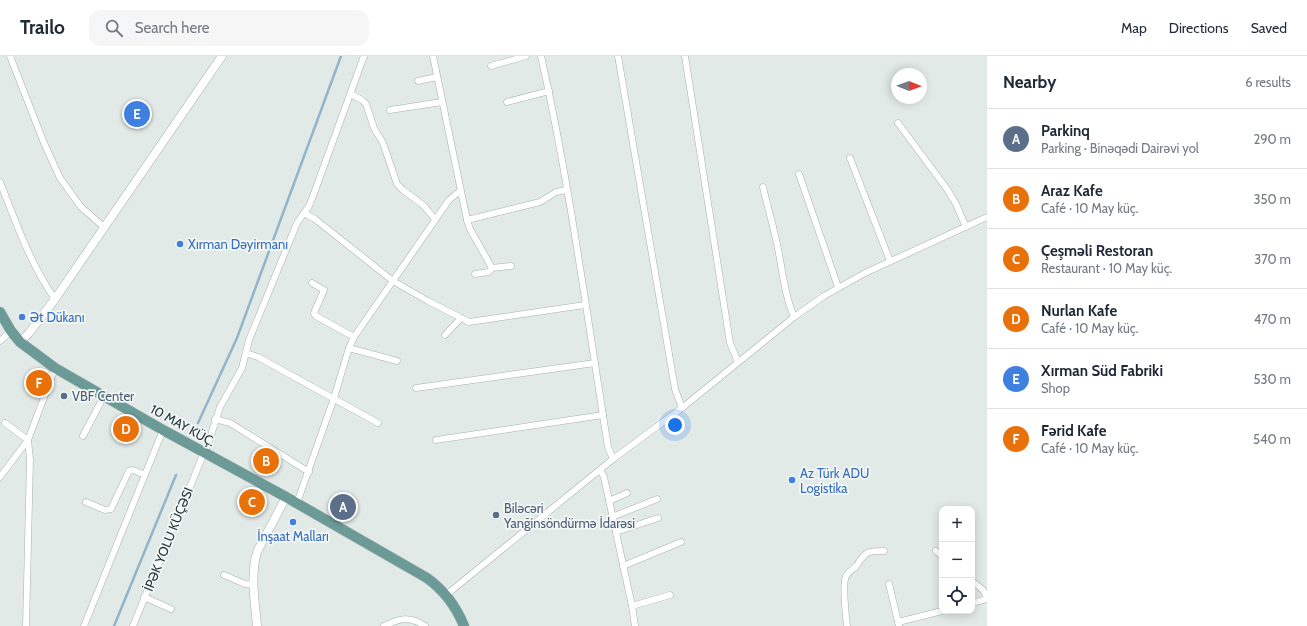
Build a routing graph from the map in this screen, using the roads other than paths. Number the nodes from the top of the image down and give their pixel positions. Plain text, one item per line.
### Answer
1 (10, 56) edge
2 (222, 56) edge
3 (364, 56) edge
4 (433, 56) edge
5 (526, 56) edge
6 (541, 56) edge
7 (618, 56) edge
8 (685, 56) edge
9 (491, 66) dead end
10 (437, 77) junction
11 (418, 80) dead end
12 (548, 92) junction
13 (351, 94) junction
14 (442, 102) junction
15 (507, 102) dead end
16 (390, 110) dead end
17 (898, 123) dead end
18 (850, 158) dead end
19 (799, 174) dead end
20 (0, 182) edge
21 (763, 187) dead end
22 (566, 190) junction
23 (460, 191) junction
24 (304, 213) junction
25 (987, 217) edge
26 (435, 219) junction
27 (466, 220) junction
28 (966, 227) junction
29 (104, 228) junction
30 (890, 261) junction
31 (511, 266) dead end
32 (492, 268) junction
33 (475, 274) dead end
34 (393, 281) junction
35 (312, 283) dead end
36 (838, 287) junction
37 (55, 299) junction
38 (585, 305) junction
39 (0, 312) edge
40 (794, 317) junction
41 (461, 318) junction
42 (11, 331) junction
43 (445, 335) dead end
44 (354, 337) junction
45 (0, 341) edge
46 (20, 342) junction
47 (349, 348) junction
48 (246, 353) junction
49 (397, 361) dead end
50 (738, 362) junction
51 (595, 363) junction
52 (55, 368) junction
53 (416, 388) dead end
54 (104, 396) junction
55 (334, 398) junction
56 (682, 408) junction
57 (603, 415) junction
58 (215, 419) junction
59 (5, 423) dead end
60 (378, 423) dead end
61 (163, 430) junction
62 (83, 436) dead end
63 (28, 440) junction
64 (436, 440) dead end
65 (204, 452) junction
66 (613, 459) junction
67 (600, 470) junction
68 (309, 472) junction
69 (145, 474) junction
70 (0, 477) edge
71 (627, 493) dead end
72 (286, 497) junction
73 (657, 499) dead end
74 (609, 501) junction
75 (86, 502) dead end
76 (297, 503) junction
77 (612, 516) junction
78 (658, 518) dead end
79 (616, 532) junction
80 (681, 542) dead end
81 (884, 551) dead end
82 (936, 551) dead end
83 (939, 554) edge
84 (623, 566) junction
85 (224, 575) dead end
86 (975, 583) edge
87 (889, 584) dead end
88 (254, 585) junction
89 (446, 595) junction
90 (670, 595) dead end
91 (144, 597) junction
92 (987, 598) edge
93 (975, 602) edge
94 (632, 606) junction
95 (171, 609) dead end
96 (939, 612) edge
97 (899, 624) edge
98 (26, 626) edge
99 (84, 626) edge
100 (133, 626) edge
101 (257, 626) edge
102 (384, 626) edge
103 (425, 626) edge
104 (464, 626) edge
105 (635, 626) edge
106 (847, 626) edge

1 - 29 street
2 - 29 street
3 - 13 street, İPƏK YOLU KÜÇƏSI
4 - 10 street
5 - 9 street
6 - 12 street
7 - 56 street
8 - 50 street
10 - 11 street
10 - 14 street
12 - 15 street
12 - 22 street
13 - 24 street, İPƏK YOLU KÜÇƏSI
13 - 26 street
14 - 16 street
14 - 23 street
17 - 28 street
18 - 30 street
19 - 36 street
20 - 37 street
21 - 40 street
22 - 27 street
22 - 38 street
23 - 26 street
23 - 27 street
24 - 34 street
24 - 48 street, İPƏK YOLU KÜÇƏSI
25 - 28 street
26 - 34 street
27 - 32 street
28 - 30 street
29 - 37 street
30 - 36 street
31 - 32 street
32 - 33 street
34 - 41 street
34 - 44 street
35 - 44 street
36 - 40 street
37 - 46 street
38 - 41 street
38 - 51 street
39 - 42 main road, 10 MAY KÜÇ.
40 - 50 street
41 - 43 street
42 - 45 street
42 - 46 main road, 10 MAY KÜÇ.
44 - 47 street
46 - 52 main road, 10 MAY KÜÇ.
47 - 49 street
47 - 55 street
48 - 55 street
48 - 58 street, İPƏK YOLU KÜÇƏSI
50 - 56 street
51 - 53 street
51 - 57 street
52 - 54 main road, 10 MAY KÜÇ.
52 - 63 street
54 - 61 main road, 10 MAY KÜÇ.
54 - 62 street
55 - 60 street
55 - 68 street
56 - 66 street
57 - 64 street
57 - 66 street
58 - 65 street, İPƏK YOLU KÜÇƏSI
58 - 68 street
59 - 63 street
61 - 65 main road, 10 MAY KÜÇ.
61 - 69 street
63 - 70 street
63 - 98 street
65 - 72 main road, 10 MAY KÜÇ.
65 - 91 street, İPƏK YOLU KÜÇƏSI
66 - 67 street
67 - 74 street
67 - 89 street
68 - 76 street
69 - 75 street
69 - 99 street
71 - 74 street
72 - 76 main road, 10 MAY KÜÇ.
72 - 88 street
73 - 77 street
74 - 77 street
76 - 89 main road, 10 MAY KÜÇ.
77 - 79 street
78 - 79 street
79 - 84 street
80 - 84 street
81 - 106 street
82 - 83 street
84 - 94 street
85 - 88 street
86 - 92 street
87 - 97 street
88 - 101 street
89 - 104 main road, 10 MAY KÜÇ.
90 - 94 street
91 - 95 street
91 - 100 street, İPƏK YOLU KÜÇƏSI
92 - 93 street
94 - 105 street
96 - 97 street
102 - 103 street

